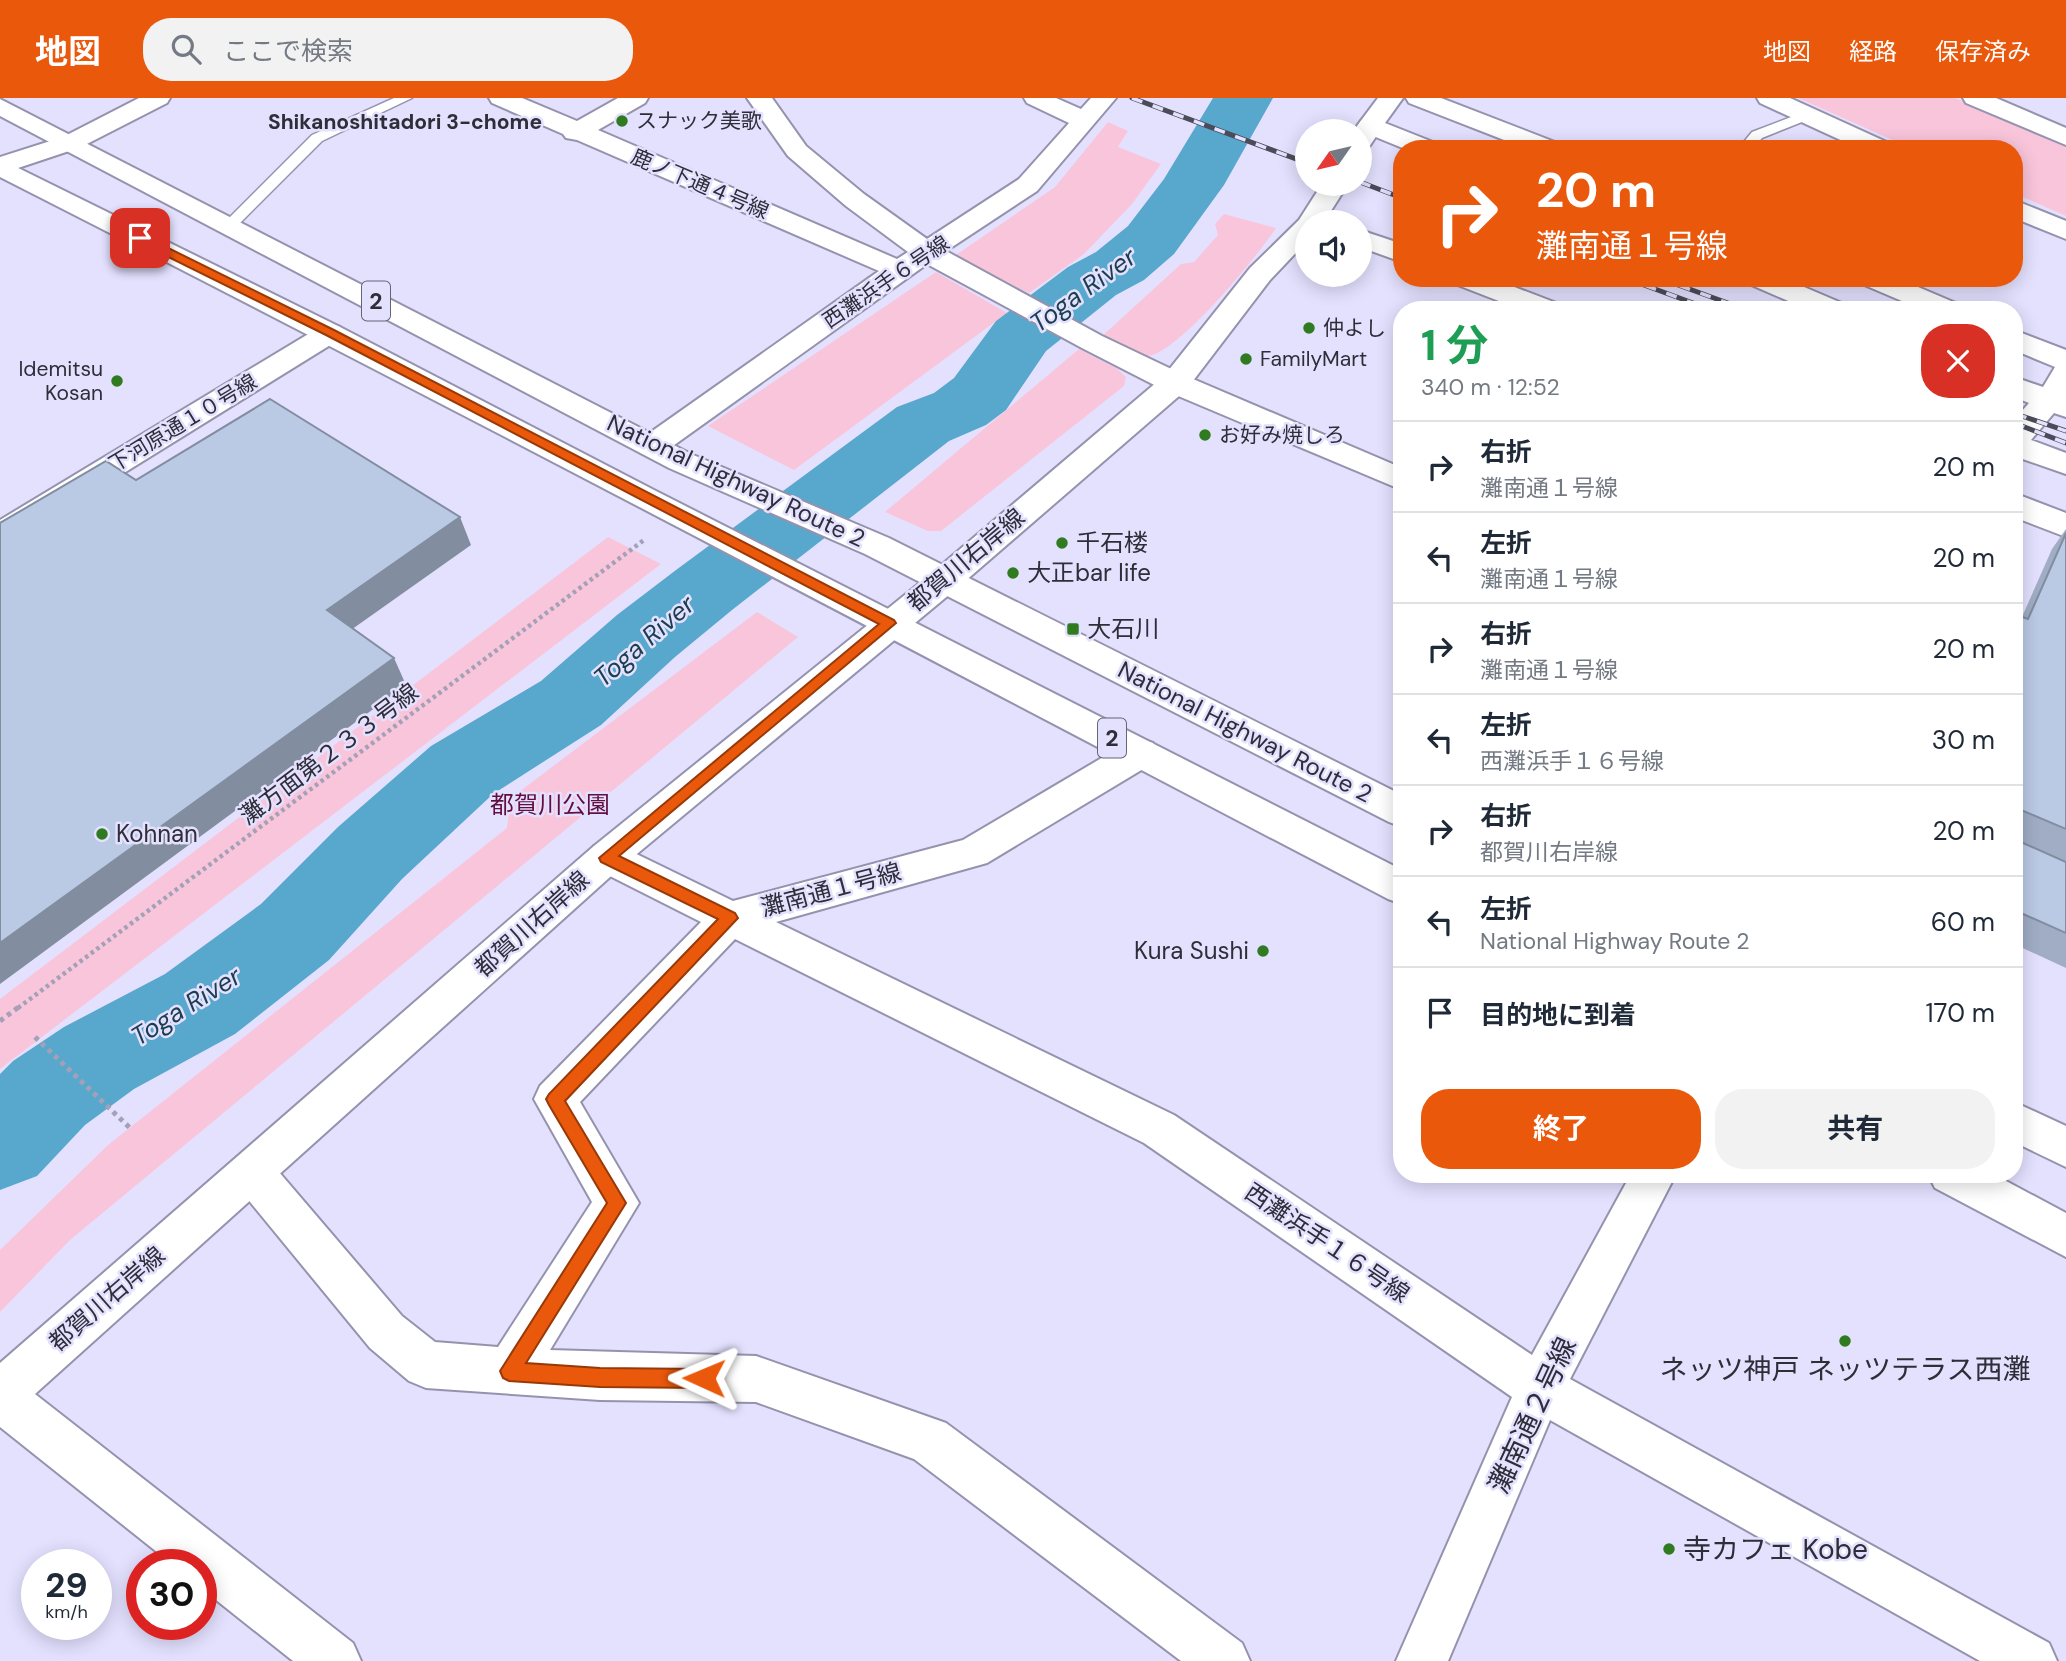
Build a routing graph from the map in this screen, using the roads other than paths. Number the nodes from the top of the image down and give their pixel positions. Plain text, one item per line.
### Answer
1 (158, 98) edge
2 (405, 98) edge
3 (501, 98) edge
4 (636, 98) edge
5 (759, 98) edge
6 (1036, 98) edge
7 (1104, 98) edge
8 (1391, 98) edge
9 (1418, 98) edge
10 (1769, 98) edge
11 (1975, 98) edge
12 (0, 106) edge
13 (1807, 115) junction
14 (1083, 120) junction
15 (1372, 124) edge
16 (576, 132) junction
17 (1372, 136) edge
18 (2066, 137) edge
19 (1528, 140) edge
20 (1753, 140) edge
21 (1862, 140) edge
22 (1393, 141) edge
23 (72, 142) junction
24 (5, 176) edge
25 (2023, 212) edge
26 (230, 225) junction
27 (2066, 231) edge
28 (1295, 240) edge
29 (1372, 243) edge
30 (1393, 251) edge
31 (929, 253) junction
32 (900, 270) junction
33 (1489, 287) edge
34 (1780, 287) edge
35 (1893, 287) edge
36 (1525, 301) edge
37 (1813, 301) edge
38 (1927, 301) edge
39 (330, 333) junction
40 (2023, 343) edge
41 (2066, 361) edge
42 (2066, 373) edge
43 (1175, 383) junction
44 (2023, 390) edge
45 (2057, 403) edge
46 (2023, 435) edge
47 (652, 446) junction
48 (2023, 447) edge
49 (2066, 464) edge
50 (1393, 477) edge
51 (2023, 508) edge
52 (2066, 526) edge
53 (0, 535) edge
54 (944, 581) junction
55 (889, 623) junction
56 (1140, 753) junction
57 (1393, 807) edge
58 (607, 858) junction
59 (1393, 883) edge
60 (730, 918) junction
61 (2023, 1126) edge
62 (2066, 1147) edge
63 (252, 1172) junction
64 (1649, 1183) edge
65 (1967, 1183) edge
66 (2066, 1236) edge
67 (509, 1371) junction
68 (1540, 1388) junction
69 (0, 1396) edge
70 (335, 1661) edge
71 (1224, 1661) edge
72 (1422, 1661) edge
73 (2031, 1661) edge

1 - 23 main road
2 - 26 lane
3 - 16 main road, 鹿ノ下通４号線
4 - 16 main road
5 - 31 main road
6 - 14 main road
7 - 14 main road, 西灘浜手６号線
8 - 15 main road
9 - 19 main road
10 - 13 main road
11 - 18 main road
12 - 23 main road, National Highway Route 2 / 2
13 - 20 lane
13 - 21 main road
14 - 31 main road, 西灘浜手６号線
16 - 32 main road, 鹿ノ下通４号線
17 - 22 main road
23 - 24 main road
23 - 26 main road, National Highway Route 2 / 2
24 - 39 main road, 2
25 - 27 main road
26 - 47 main road, National Highway Route 2 / 2
28 - 43 main road, 都賀川右岸線
29 - 30 main road
31 - 32 main road, 西灘浜手６号線
31 - 43 main road
32 - 47 main road, 西灘浜手６号線
33 - 36 main road
34 - 37 main road
35 - 38 main road
39 - 53 main road, 下河原通１０号線
39 - 55 main road, 2
40 - 41 main road
42 - 45 main road
43 - 50 main road
43 - 54 main road, 都賀川右岸線
44 - 45 main road
45 - 46 main road
47 - 54 main road, National Highway Route 2 / 2
48 - 49 main road
51 - 52 main road
54 - 55 main road, 都賀川右岸線
54 - 57 main road, National Highway Route 2 / 2
55 - 56 main road, 2
55 - 58 main road, 都賀川右岸線
56 - 59 main road, 2
56 - 60 main road, 灘南通１号線
58 - 60 main road, 西灘浜手１６号線
58 - 63 main road, 都賀川右岸線
60 - 67 main road, 灘南通１号線
60 - 68 main road, 西灘浜手１６号線
61 - 62 main road
63 - 67 main road
63 - 69 main road, 都賀川右岸線
64 - 68 main road, 灘南通２号線
65 - 66 main road
67 - 71 main road
68 - 72 main road, 灘南通２号線
68 - 73 main road, 西灘浜手１６号線
69 - 70 main road

